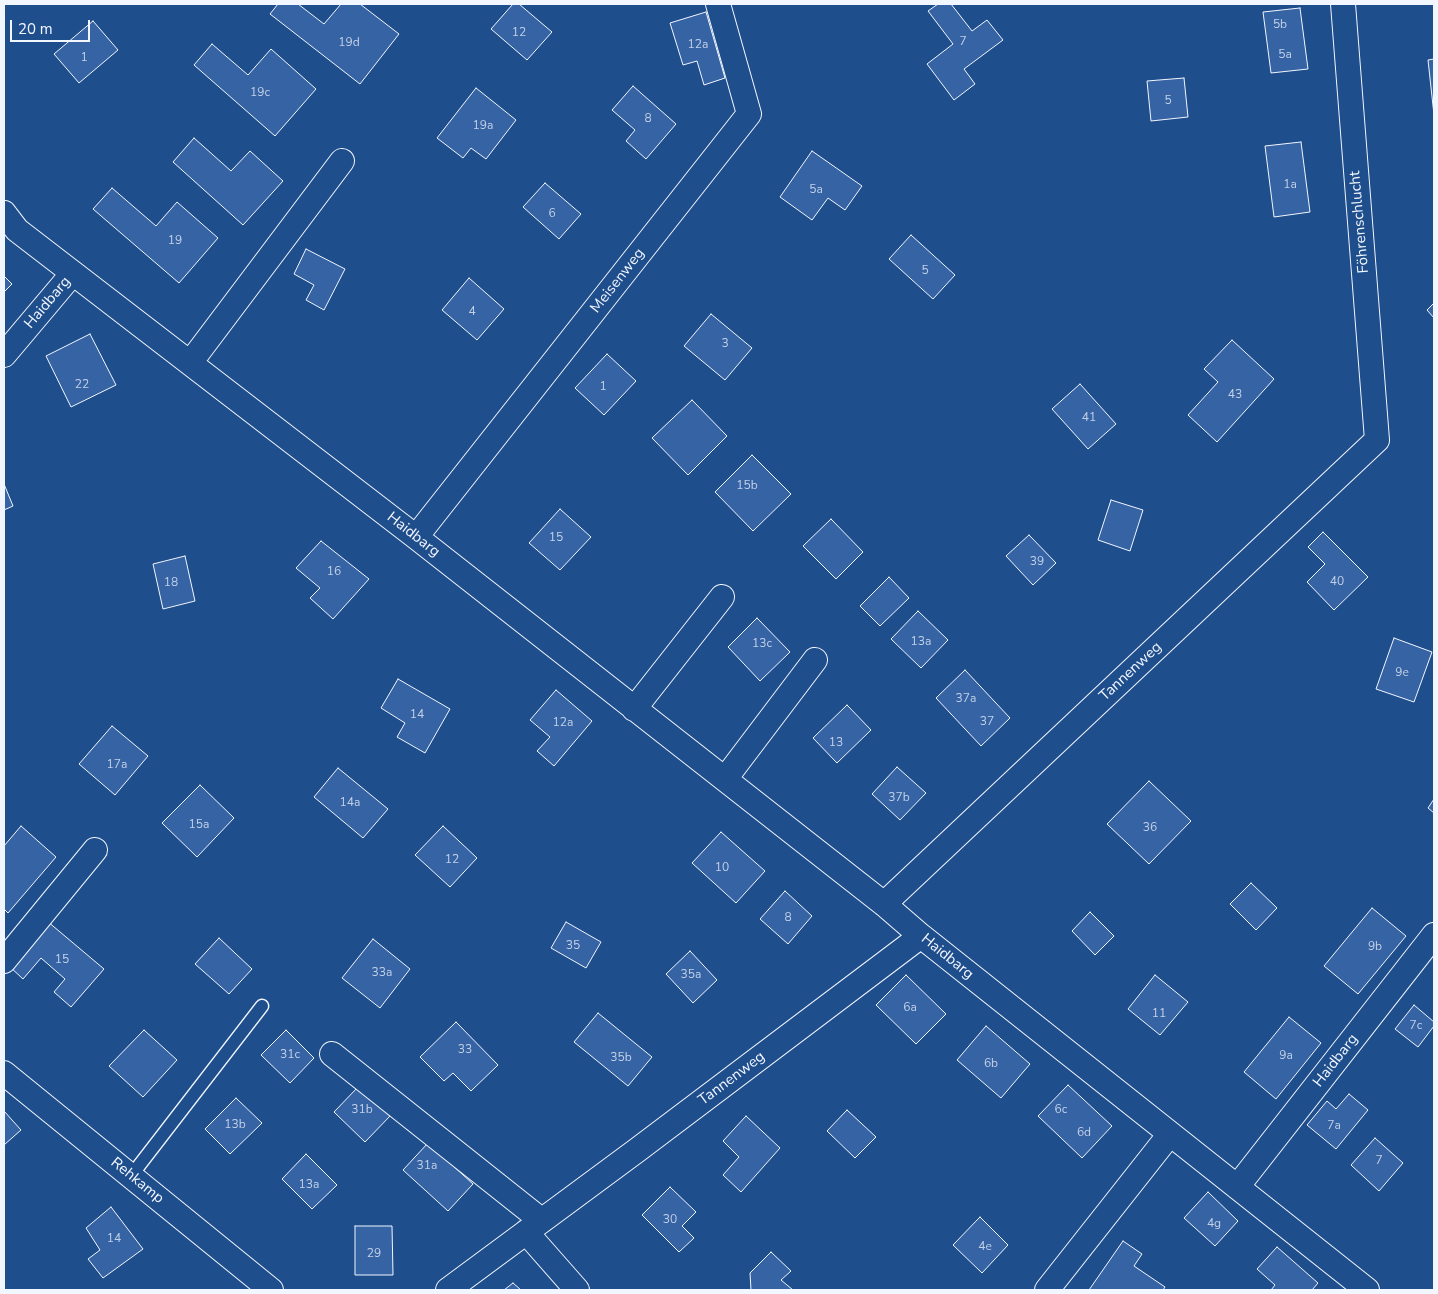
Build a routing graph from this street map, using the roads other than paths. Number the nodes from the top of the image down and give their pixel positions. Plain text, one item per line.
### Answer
1 (718, 4) edge
2 (1343, 4) edge
3 (342, 161) dead end
4 (11, 222) edge
5 (73, 273) junction
6 (4, 355) edge
7 (190, 363) junction
8 (1377, 440) joint
9 (416, 537) junction
10 (722, 597) dead end
11 (815, 660) dead end
12 (634, 708) junction
13 (725, 779) junction
14 (95, 850) dead end
15 (884, 904) junction
16 (1434, 935) edge
17 (921, 936) junction
18 (4, 961) edge
19 (262, 1006) dead end
20 (332, 1054) dead end
21 (4, 1073) edge
22 (1170, 1134) junction
23 (131, 1176) junction
24 (1237, 1187) junction
25 (533, 1226) junction
26 (1360, 1288) edge
27 (271, 1290) edge
28 (448, 1290) edge
29 (577, 1290) edge
30 (1047, 1290) edge

1 - 9 street, Meisenweg
2 - 8 street, Föhrenschlucht
3 - 7 street
4 - 5 street, Haidbarg
5 - 6 street, Haidbarg
5 - 7 street, Haidbarg
7 - 9 street, Haidbarg
8 - 15 street, Tannenweg
9 - 12 street, Haidbarg
10 - 12 street
11 - 13 street
12 - 13 street, Haidbarg
13 - 15 street, Haidbarg
14 - 18 street
15 - 17 street, Haidbarg
16 - 24 street, Haidbarg
17 - 22 street, Haidbarg
17 - 25 street, Tannenweg
19 - 23 lane
20 - 25 street
21 - 23 street, Rehkamp
22 - 24 street, Haidbarg
22 - 30 street
23 - 27 street, Rehkamp
24 - 26 street, Haidbarg
25 - 28 street, Tannenweg
25 - 29 street

